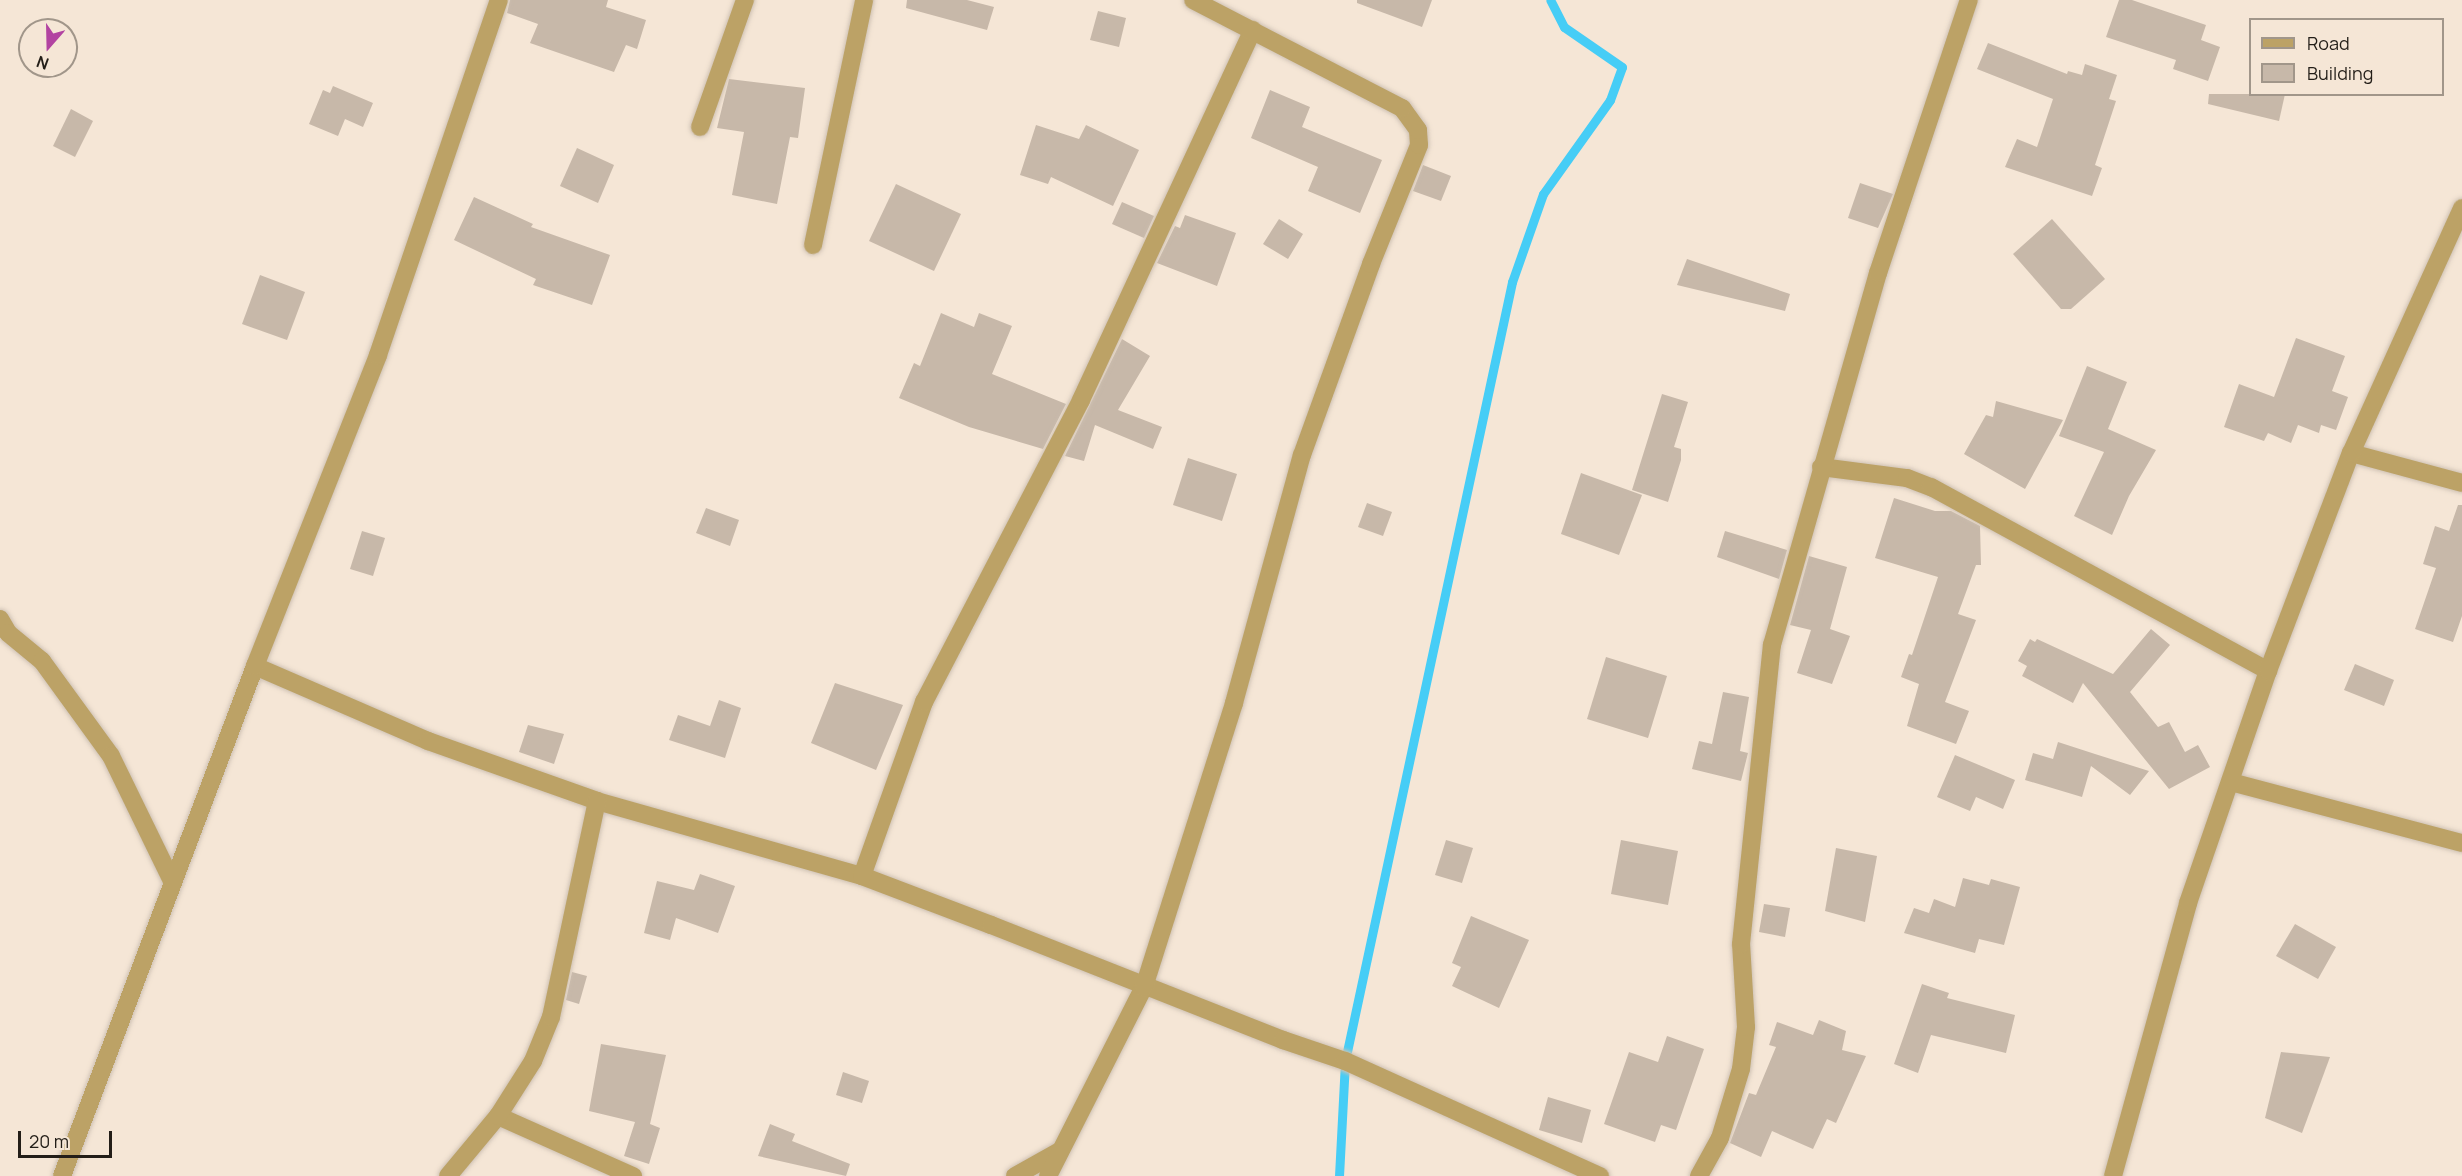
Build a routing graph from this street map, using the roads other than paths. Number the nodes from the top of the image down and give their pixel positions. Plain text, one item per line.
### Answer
1 (499, 0) edge
2 (745, 0) edge
3 (864, 0) edge
4 (1193, 0) edge
5 (1969, 0) edge
6 (1254, 30) junction
7 (700, 127) dead end
8 (2462, 208) edge
9 (813, 245) dead end
10 (2351, 453) junction
11 (1821, 468) junction
12 (2462, 483) edge
13 (0, 619) edge
14 (255, 666) junction
15 (2268, 671) junction
16 (2231, 782) junction
17 (597, 801) junction
18 (2462, 843) edge
19 (862, 876) junction
20 (172, 881) junction
21 (1144, 987) junction
22 (498, 1116) junction
23 (1058, 1152) junction
24 (62, 1176) edge
25 (448, 1176) edge
26 (633, 1176) edge
27 (1015, 1176) edge
28 (1048, 1176) edge
29 (1600, 1176) edge
30 (1699, 1176) edge
31 (2113, 1176) edge

1 - 14 street
2 - 7 street
3 - 9 street
4 - 6 street
5 - 11 street
6 - 19 street
6 - 21 street
8 - 10 street
10 - 12 street
10 - 15 street
11 - 15 street
11 - 30 street
13 - 20 street
14 - 17 street
14 - 20 street
15 - 16 street
16 - 18 street
16 - 31 street
17 - 19 street
17 - 22 street
19 - 21 street
20 - 24 street
21 - 23 street
21 - 29 street
22 - 25 street
22 - 26 street
23 - 27 street
23 - 28 street

